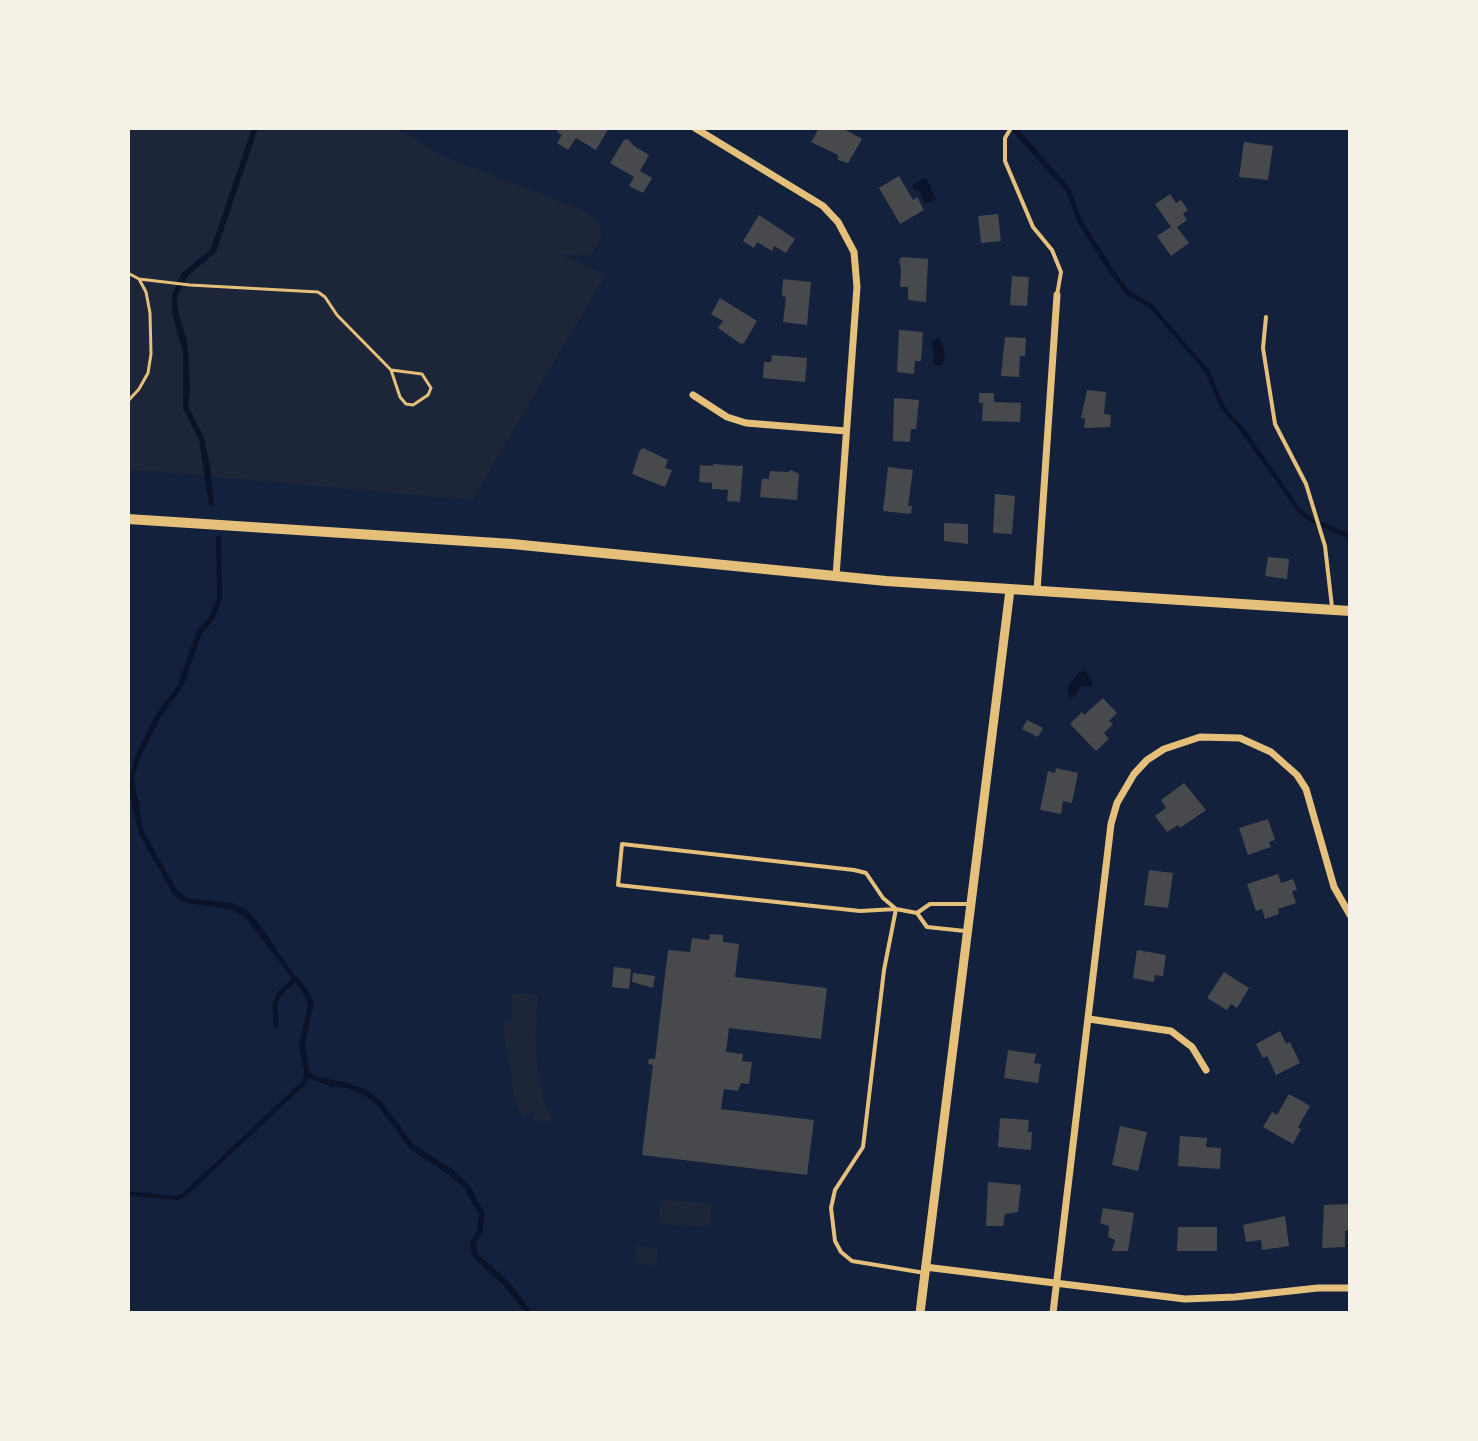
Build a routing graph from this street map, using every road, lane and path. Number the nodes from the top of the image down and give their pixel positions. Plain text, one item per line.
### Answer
1 (695, 128) edge
2 (1011, 128) edge
3 (128, 273) edge
4 (139, 279) junction
5 (1057, 295) joint
6 (1266, 317) dead end
7 (391, 370) junction
8 (693, 395) dead end
9 (128, 401) edge
10 (846, 431) junction
11 (128, 519) edge
12 (836, 576) junction
13 (1010, 590) junction
14 (1037, 591) junction
15 (1332, 609) junction
16 (1350, 611) edge
17 (971, 904) junction
18 (896, 909) junction
19 (917, 913) junction
20 (1350, 915) edge
21 (967, 931) junction
22 (1089, 1019) junction
23 (1206, 1070) dead end
24 (925, 1270) junction
25 (1056, 1284) junction
26 (1350, 1288) edge
27 (920, 1313) edge
28 (1053, 1313) edge

1 - 10 street
2 - 5 lane
3 - 4 path
4 - 7 path
4 - 9 path
5 - 14 street
6 - 15 lane
7 - 7 path
8 - 10 street
10 - 12 street
11 - 12 main road
12 - 13 main road
13 - 14 main road
13 - 17 street
14 - 15 main road
15 - 16 main road
17 - 19 lane
17 - 21 street
18 - 18 lane
18 - 19 lane
18 - 24 lane
19 - 21 lane
20 - 22 street
21 - 24 street
22 - 23 street
22 - 25 street
24 - 25 street
24 - 27 street
25 - 26 street
25 - 28 street

